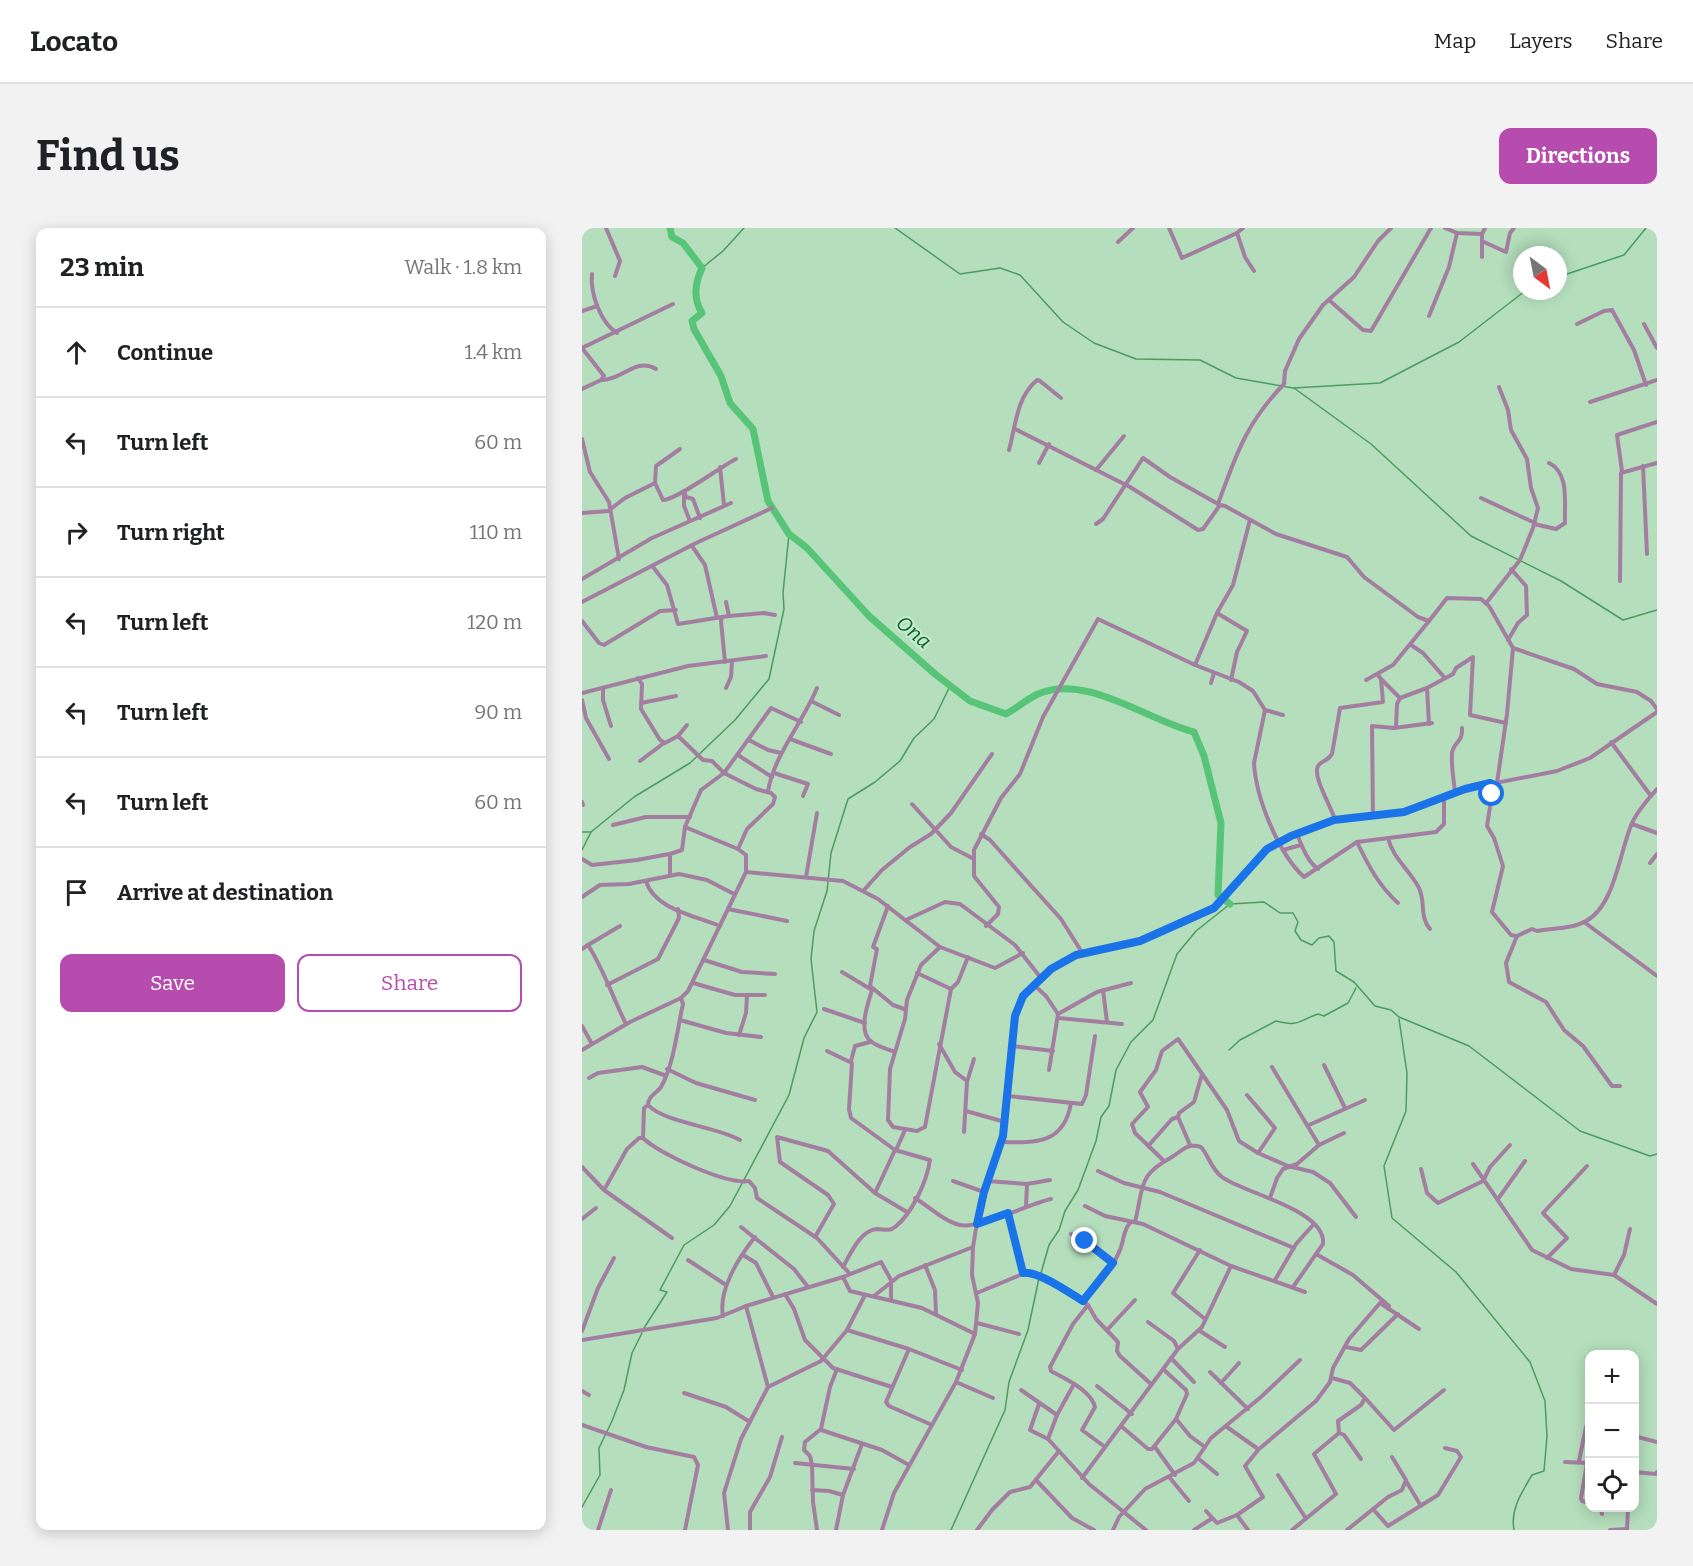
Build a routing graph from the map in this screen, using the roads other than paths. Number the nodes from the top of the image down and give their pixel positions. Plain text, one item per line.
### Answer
1 (606, 228) edge
2 (1133, 228) edge
3 (1169, 228) edge
4 (1243, 228) edge
5 (1391, 228) edge
6 (1431, 228) edge
7 (1445, 228) edge
8 (1485, 228) edge
9 (1514, 228) edge
10 (1237, 233) junction
11 (1457, 233) junction
12 (1482, 234) junction
13 (1118, 242) dead end
14 (1484, 242) junction
15 (1482, 256) dead end
16 (1254, 272) dead end
17 (592, 274) dead end
18 (615, 276) dead end
19 (1329, 300) junction
20 (673, 304) dead end
21 (597, 306) junction
22 (582, 311) edge
23 (1429, 316) dead end
24 (1577, 324) dead end
25 (1644, 324) dead end
26 (617, 333) junction
27 (582, 348) edge
28 (1657, 348) edge
29 (656, 369) dead end
30 (602, 380) junction
31 (1657, 380) edge
32 (1646, 385) junction
33 (1500, 387) dead end
34 (582, 388) edge
35 (1061, 398) dead end
36 (1590, 402) dead end
37 (1657, 422) edge
38 (1015, 429) junction
39 (1124, 436) dead end
40 (582, 439) edge
41 (1049, 444) junction
42 (680, 449) dead end
43 (1009, 450) dead end
44 (736, 459) dead end
45 (1039, 463) dead end
46 (1549, 463) dead end
47 (1657, 463) edge
48 (1643, 466) junction
49 (720, 467) junction
50 (1096, 470) junction
51 (1622, 471) junction
52 (590, 472) junction
53 (582, 474) edge
54 (655, 483) junction
55 (1125, 485) junction
56 (684, 491) junction
57 (1481, 498) dead end
58 (731, 502) dead end
59 (724, 505) junction
60 (1219, 505) junction
61 (610, 508) junction
62 (772, 508) dead end
63 (582, 513) edge
64 (700, 518) junction
65 (1250, 520) junction
66 (690, 521) junction
67 (1096, 524) dead end
68 (1535, 524) junction
69 (692, 546) junction
70 (1647, 554) dead end
71 (619, 559) junction
72 (653, 567) junction
73 (1511, 569) junction
74 (582, 579) edge
75 (1620, 581) dead end
76 (582, 602) edge
77 (726, 602) dead end
78 (1487, 602) junction
79 (675, 610) junction
80 (1217, 613) junction
81 (775, 615) dead end
82 (729, 616) junction
83 (720, 618) junction
84 (582, 621) edge
85 (1429, 621) junction
86 (1508, 640) junction
87 (1411, 645) junction
88 (1513, 648) junction
89 (765, 656) dead end
90 (732, 661) junction
91 (725, 662) junction
92 (1195, 665) junction
93 (1214, 673) junction
94 (1380, 677) junction
95 (1444, 677) junction
96 (638, 678) junction
97 (1231, 680) junction
98 (1365, 680) dead end
99 (1211, 683) dead end
100 (726, 688) dead end
101 (817, 688) dead end
102 (1427, 688) junction
103 (603, 689) junction
104 (676, 696) dead end
105 (582, 697) edge
106 (1400, 698) junction
107 (811, 701) junction
108 (641, 703) junction
109 (1265, 710) junction
110 (1657, 710) edge
111 (839, 715) dead end
112 (1283, 715) dead end
113 (801, 722) junction
114 (1506, 723) junction
115 (687, 725) dead end
116 (611, 726) dead end
117 (1396, 727) junction
118 (1462, 728) dead end
119 (678, 735) junction
120 (790, 739) junction
121 (749, 740) junction
122 (1611, 742) junction
123 (665, 743) junction
124 (781, 753) junction
125 (831, 754) dead end
126 (992, 754) dead end
127 (738, 755) junction
128 (609, 759) dead end
129 (640, 761) dead end
130 (724, 773) junction
131 (773, 775) junction
132 (1490, 783) junction
133 (1497, 783) junction
134 (1657, 789) edge
135 (768, 792) junction
136 (1455, 793) junction
137 (803, 796) dead end
138 (1651, 796) junction
139 (1444, 797) junction
140 (912, 804) dead end
141 (817, 813) dead end
142 (1373, 816) junction
143 (690, 817) junction
144 (1335, 820) junction
145 (1632, 824) junction
146 (614, 825) dead end
147 (685, 827) junction
148 (934, 830) junction
149 (1657, 833) edge
150 (981, 834) junction
151 (1297, 834) junction
152 (1388, 838) junction
153 (1358, 842) junction
154 (1278, 843) junction
155 (1301, 845) junction
156 (738, 849) junction
157 (1283, 850) junction
158 (669, 854) junction
159 (1657, 854) edge
160 (582, 859) edge
161 (974, 859) junction
162 (1650, 863) dead end
163 (1318, 869) junction
164 (746, 872) junction
165 (670, 875) junction
166 (806, 877) junction
167 (646, 881) junction
168 (864, 890) junction
169 (734, 894) junction
170 (582, 897) edge
171 (1398, 903) dead end
172 (888, 906) junction
173 (678, 909) junction
174 (728, 909) junction
175 (908, 919) junction
176 (787, 921) dead end
177 (1584, 922) junction
178 (720, 926) junction
179 (986, 926) junction
180 (620, 927) dead end
181 (1430, 929) dead end
182 (1517, 936) junction
183 (588, 945) junction
184 (940, 947) junction
185 (582, 950) edge
186 (1023, 953) junction
187 (1083, 954) junction
188 (968, 957) junction
189 (704, 960) junction
190 (842, 972) dead end
191 (917, 973) junction
192 (775, 974) dead end
193 (1657, 976) edge
194 (1041, 978) junction
195 (693, 983) junction
196 (1131, 983) dead end
197 (1034, 985) junction
198 (608, 986) junction
199 (951, 989) junction
200 (872, 990) junction
201 (1103, 990) junction
202 (747, 995) junction
203 (765, 995) dead end
204 (681, 998) junction
205 (824, 1008) dead end
206 (904, 1009) junction
207 (1058, 1016) junction
208 (680, 1020) junction
209 (1107, 1022) junction
210 (865, 1023) junction
211 (626, 1024) junction
212 (1122, 1024) dead end
213 (582, 1026) edge
214 (739, 1035) junction
215 (1095, 1036) dead end
216 (761, 1037) dead end
217 (871, 1042) junction
218 (592, 1044) junction
219 (939, 1044) junction
220 (1011, 1046) junction
221 (582, 1050) edge
222 (827, 1051) dead end
223 (1053, 1051) junction
224 (895, 1052) junction
225 (974, 1059) dead end
226 (851, 1061) junction
227 (1324, 1065) dead end
228 (1272, 1067) dead end
229 (667, 1069) junction
230 (1049, 1070) dead end
231 (1202, 1074) junction
232 (664, 1075) junction
233 (590, 1078) dead end
234 (967, 1082) junction
235 (1620, 1086) dead end
236 (1247, 1095) dead end
237 (1008, 1096) junction
238 (755, 1100) dead end
239 (1365, 1100) dead end
240 (1071, 1103) junction
241 (648, 1106) junction
242 (1346, 1108) junction
243 (966, 1111) junction
244 (1178, 1117) junction
245 (1005, 1122) junction
246 (1310, 1125) junction
247 (905, 1130) junction
248 (964, 1132) dead end
249 (1344, 1133) dead end
250 (643, 1138) junction
251 (740, 1140) dead end
252 (1002, 1142) junction
253 (1510, 1144) dead end
254 (1149, 1145) junction
255 (1190, 1145) junction
256 (1319, 1145) junction
257 (895, 1150) junction
258 (1258, 1153) junction
259 (1163, 1160) junction
260 (1525, 1161) dead end
261 (1473, 1164) dead end
262 (1288, 1166) junction
263 (1587, 1166) dead end
264 (582, 1167) edge
265 (1421, 1169) dead end
266 (1098, 1171) dead end
267 (1050, 1180) dead end
268 (953, 1181) dead end
269 (987, 1181) junction
270 (1483, 1181) junction
271 (1027, 1184) junction
272 (1142, 1187) junction
273 (604, 1190) junction
274 (984, 1192) junction
275 (875, 1193) junction
276 (915, 1198) junction
277 (1270, 1198) junction
278 (1051, 1199) dead end
279 (1498, 1199) junction
280 (1085, 1206) dead end
281 (1026, 1207) junction
282 (596, 1208) dead end
283 (907, 1212) junction
284 (1008, 1213) junction
285 (1356, 1217) dead end
286 (582, 1219) edge
287 (1133, 1222) junction
288 (977, 1224) junction
289 (1313, 1225) junction
290 (741, 1227) dead end
291 (1630, 1229) dead end
292 (1071, 1234) dead end
293 (755, 1237) junction
294 (815, 1237) junction
295 (672, 1238) dead end
296 (973, 1247) junction
297 (1294, 1248) junction
298 (1200, 1250) junction
299 (1316, 1254) junction
300 (743, 1255) junction
301 (614, 1258) dead end
302 (1547, 1258) junction
303 (688, 1260) dead end
304 (1113, 1263) junction
305 (926, 1265) junction
306 (1231, 1266) junction
307 (843, 1267) junction
308 (1023, 1273) junction
309 (850, 1274) junction
310 (1614, 1275) junction
311 (843, 1277) junction
312 (891, 1280) junction
313 (1275, 1280) junction
314 (726, 1285) junction
315 (808, 1287) junction
316 (1293, 1287) junction
317 (1305, 1292) dead end
318 (977, 1293) junction
319 (785, 1294) junction
320 (865, 1294) junction
321 (873, 1296) junction
322 (773, 1297) junction
323 (891, 1300) junction
324 (1135, 1300) dead end
325 (1083, 1301) junction
326 (1657, 1304) edge
327 (1088, 1305) junction
328 (746, 1306) junction
329 (1392, 1309) junction
330 (936, 1314) junction
331 (1398, 1314) junction
332 (723, 1316) junction
333 (1205, 1319) junction
334 (1148, 1322) dead end
335 (977, 1323) junction
336 (848, 1329) junction
337 (1419, 1329) dead end
338 (1107, 1330) junction
339 (582, 1331) edge
340 (1200, 1331) junction
341 (975, 1334) junction
342 (1019, 1334) dead end
343 (582, 1340) edge
344 (1225, 1347) dead end
345 (1346, 1347) junction
346 (909, 1349) junction
347 (1178, 1349) junction
348 (824, 1357) junction
349 (1171, 1358) junction
350 (1300, 1360) dead end
351 (1239, 1363) dead end
352 (837, 1369) junction
353 (1163, 1369) junction
354 (962, 1370) junction
355 (1210, 1372) dead end
356 (1332, 1378) junction
357 (956, 1382) junction
358 (1194, 1382) dead end
359 (1221, 1383) junction
360 (1074, 1384) junction
361 (1151, 1384) junction
362 (1098, 1386) dead end
363 (768, 1387) junction
364 (892, 1387) junction
365 (1021, 1390) dead end
366 (1444, 1390) dead end
367 (582, 1391) edge
368 (684, 1393) dead end
369 (589, 1395) dead end
370 (993, 1398) dead end
371 (1365, 1398) junction
372 (1040, 1404) junction
373 (1248, 1409) junction
374 (1132, 1414) junction
375 (1057, 1415) junction
376 (1176, 1419) junction
377 (750, 1422) junction
378 (582, 1425) edge
379 (932, 1425) junction
380 (1121, 1426) junction
381 (1227, 1427) junction
382 (821, 1430) junction
383 (1585, 1432) edge
384 (1339, 1433) junction
385 (782, 1437) dead end
386 (1639, 1437) edge
387 (1048, 1439) junction
388 (1657, 1442) edge
389 (862, 1444) junction
390 (1105, 1447) junction
391 (1155, 1447) junction
392 (1205, 1448) junction
393 (1445, 1448) dead end
394 (1259, 1449) junction
395 (1059, 1451) junction
396 (1392, 1457) dead end
397 (1199, 1458) junction
398 (1361, 1459) dead end
399 (1579, 1461) junction
400 (1565, 1462) dead end
401 (1585, 1462) edge
402 (795, 1464) dead end
403 (812, 1465) junction
404 (909, 1466) junction
405 (854, 1469) junction
406 (1639, 1472) edge
407 (1217, 1473) dead end
408 (1657, 1473) edge
409 (1175, 1475) junction
410 (1278, 1475) dead end
411 (1082, 1478) junction
412 (1170, 1478) junction
413 (1585, 1478) edge
414 (1406, 1479) junction
415 (1036, 1480) junction
416 (611, 1490) dead end
417 (812, 1490) junction
418 (843, 1495) junction
419 (1189, 1501) dead end
420 (1585, 1502) edge
421 (1421, 1506) junction
422 (1373, 1509) junction
423 (1125, 1511) junction
424 (1206, 1511) dead end
425 (1628, 1512) edge
426 (1237, 1515) junction
427 (1305, 1517) junction
428 (1211, 1519) junction
429 (598, 1530) edge
430 (685, 1530) edge
431 (728, 1530) edge
432 (750, 1530) edge
433 (818, 1530) edge
434 (836, 1530) edge
435 (882, 1530) edge
436 (977, 1530) edge
437 (1094, 1530) edge
438 (1113, 1530) edge
439 (1146, 1530) edge
440 (1194, 1530) edge
441 (1248, 1530) edge
442 (1292, 1530) edge
443 (1347, 1530) edge
444 (1611, 1530) edge
445 (1627, 1530) edge

1 - 18 street
2 - 13 street
3 - 10 street
4 - 10 street
5 - 19 street
6 - 19 street
7 - 11 street
8 - 12 street
9 - 14 street
10 - 16 street
11 - 12 street
11 - 23 street
12 - 14 street
14 - 15 street
17 - 21 street
19 - 60 street
20 - 26 street
21 - 22 street
21 - 26 street
24 - 32 street
25 - 28 street
26 - 27 street
27 - 30 street
29 - 30 street
30 - 34 street
31 - 32 street
32 - 36 street
33 - 68 street
35 - 38 street
37 - 51 street
38 - 41 street
38 - 43 street
39 - 50 street
40 - 52 street
41 - 45 street
41 - 50 street
42 - 54 street
44 - 49 street
46 - 68 street
47 - 48 street
48 - 51 street
48 - 70 street
49 - 56 street
49 - 59 street
50 - 55 street
51 - 75 street
52 - 53 street
52 - 61 street
54 - 56 street
54 - 61 street
55 - 60 street
55 - 60 street
55 - 67 street
56 - 64 street
56 - 66 street
57 - 68 street
58 - 59 street
59 - 64 street
60 - 65 street
61 - 63 street
61 - 71 street
62 - 69 street
64 - 66 street
65 - 80 street
65 - 85 street
66 - 71 street
68 - 73 street
69 - 72 street
69 - 83 street
71 - 74 street
72 - 76 street
72 - 79 street
73 - 78 street
73 - 86 street
77 - 82 street
78 - 85 street
78 - 86 street
79 - 83 street
79 - 84 street
80 - 92 street
80 - 97 street
81 - 82 street
82 - 83 street
83 - 91 street
85 - 87 street
86 - 88 street
87 - 94 street
87 - 95 street
88 - 110 street
88 - 114 street
89 - 90 street
90 - 91 street
90 - 100 street
91 - 96 street
92 - 93 street
92 - 150 street
93 - 97 street
93 - 99 street
94 - 98 street
94 - 106 street
94 - 144 street
95 - 102 street
95 - 114 street
96 - 103 street
96 - 108 street
97 - 109 street
101 - 107 street
102 - 106 street
102 - 117 street
103 - 105 street
103 - 116 street
104 - 108 street
105 - 128 street
106 - 117 street
107 - 111 street
107 - 113 street
108 - 123 street
109 - 112 street
109 - 154 street
110 - 122 street
113 - 120 street
113 - 121 street
114 - 133 street
115 - 119 street
117 - 142 street
118 - 136 street
119 - 123 street
119 - 130 street
120 - 124 street
120 - 125 street
121 - 124 street
121 - 127 street
122 - 133 street
122 - 138 street
123 - 129 street
124 - 131 street
126 - 148 street
127 - 130 street
127 - 131 street
130 - 135 street
130 - 143 street
131 - 135 street
131 - 137 street
132 - 133 street
132 - 136 street
132 - 182 street
134 - 138 street
135 - 156 street
136 - 139 street
138 - 145 street
139 - 142 street
139 - 152 street
140 - 148 street
141 - 166 street
142 - 144 street
143 - 146 street
143 - 147 street
144 - 151 street
145 - 149 street
145 - 177 street
147 - 156 street
147 - 158 street
148 - 161 street
148 - 168 street
150 - 161 street
150 - 187 street
151 - 154 street
151 - 155 street
152 - 153 street
152 - 181 street
153 - 163 street
153 - 171 street
154 - 157 street
154 - 187 street
155 - 157 street
155 - 163 street
156 - 164 street
157 - 163 street
158 - 160 street
158 - 165 street
159 - 162 street
161 - 179 street
164 - 166 street
164 - 169 street
165 - 167 street
165 - 169 street
166 - 168 street
167 - 170 street
167 - 173 street
168 - 172 street
169 - 174 street
172 - 175 street
172 - 200 street
173 - 178 street
173 - 198 street
174 - 176 street
174 - 178 street
175 - 179 street
175 - 184 street
177 - 182 street
177 - 193 street
178 - 189 street
179 - 186 street
180 - 183 street
182 - 235 street
183 - 185 street
183 - 198 street
184 - 188 street
184 - 191 street
186 - 188 street
186 - 194 street
187 - 194 street
188 - 199 street
189 - 192 street
189 - 195 street
190 - 200 street
191 - 199 street
191 - 206 street
194 - 197 street
195 - 202 street
195 - 204 street
196 - 201 street
197 - 207 street
197 - 220 street
198 - 211 street
199 - 219 street
200 - 206 street
200 - 210 street
201 - 207 street
201 - 209 street
202 - 203 street
202 - 214 street
204 - 208 street
204 - 211 street
205 - 210 street
206 - 224 street
207 - 209 street
207 - 223 street
208 - 214 street
208 - 229 street
209 - 212 street
210 - 217 street
211 - 218 street
213 - 218 street
214 - 216 street
215 - 240 street
217 - 224 street
217 - 226 street
218 - 221 street
219 - 234 street
219 - 247 street
220 - 223 street
220 - 237 street
222 - 226 street
223 - 230 street
224 - 247 street
225 - 234 street
226 - 257 street
227 - 242 street
228 - 246 street
229 - 232 street
229 - 238 street
231 - 244 street
231 - 254 street
231 - 258 street
232 - 233 street
232 - 241 street
234 - 243 street
236 - 258 street
237 - 240 street
237 - 245 street
239 - 242 street
240 - 252 street
241 - 250 street
241 - 251 street
242 - 246 street
243 - 245 street
243 - 248 street
244 - 254 street
244 - 255 street
245 - 252 street
246 - 256 street
247 - 257 street
249 - 256 street
250 - 273 street
250 - 294 street
252 - 269 street
253 - 270 street
254 - 259 street
255 - 259 street
255 - 277 street
256 - 262 street
257 - 275 street
257 - 276 street
258 - 262 street
259 - 272 street
260 - 279 street
261 - 270 street
262 - 277 street
262 - 285 street
263 - 302 street
264 - 273 street
265 - 270 street
266 - 272 street
267 - 271 street
268 - 274 street
269 - 271 street
269 - 274 street
270 - 279 street
271 - 281 street
272 - 287 street
272 - 297 street
273 - 295 street
274 - 288 street
275 - 283 street
275 - 294 street
276 - 283 street
276 - 288 street
277 - 289 street
278 - 281 street
279 - 302 street
280 - 287 street
281 - 284 street
282 - 286 street
283 - 307 street
284 - 288 street
284 - 308 street
287 - 298 street
287 - 304 street
288 - 296 street
289 - 297 street
289 - 299 street
290 - 293 street
291 - 310 street
292 - 304 street
293 - 300 street
293 - 315 street
294 - 307 street
296 - 305 street
296 - 318 street
297 - 313 street
298 - 306 street
298 - 333 street
299 - 316 street
299 - 329 street
300 - 314 street
300 - 322 street
301 - 339 street
302 - 310 street
303 - 314 street
304 - 325 street
305 - 312 street
305 - 330 street
306 - 313 street
306 - 333 street
307 - 309 street
308 - 318 street
308 - 325 street
309 - 311 street
309 - 312 street
310 - 326 street
311 - 315 street
311 - 320 street
312 - 321 street
312 - 323 street
313 - 316 street
314 - 332 street
315 - 319 street
316 - 317 street
318 - 335 street
319 - 322 street
319 - 348 street
320 - 321 street
320 - 336 street
321 - 323 street
322 - 328 street
323 - 330 street
324 - 338 street
325 - 327 street
327 - 338 street
327 - 360 street
328 - 332 street
328 - 363 street
329 - 331 street
329 - 345 street
330 - 341 street
331 - 337 street
331 - 345 street
332 - 343 street
333 - 340 street
334 - 347 street
335 - 341 street
335 - 342 street
336 - 346 street
336 - 348 street
338 - 361 street
340 - 344 street
340 - 347 street
341 - 354 street
345 - 356 street
346 - 354 street
346 - 364 street
347 - 349 street
348 - 352 street
348 - 363 street
349 - 353 street
349 - 358 street
350 - 373 street
351 - 359 street
352 - 364 street
352 - 382 street
353 - 361 street
353 - 376 street
354 - 357 street
355 - 359 street
356 - 371 street
356 - 394 street
357 - 370 street
357 - 379 street
359 - 373 street
360 - 375 street
360 - 390 street
361 - 374 street
362 - 374 street
363 - 377 street
364 - 379 street
365 - 372 street
366 - 371 street
367 - 369 street
368 - 377 street
371 - 384 street
372 - 375 street
372 - 387 street
373 - 381 street
374 - 380 street
375 - 387 street
376 - 391 street
376 - 392 street
377 - 431 street
378 - 430 street
379 - 404 street
380 - 390 street
380 - 391 street
381 - 392 street
381 - 394 street
382 - 389 street
382 - 403 street
383 - 399 street
384 - 398 street
384 - 427 street
385 - 432 street
386 - 388 street
387 - 395 street
389 - 404 street
389 - 405 street
390 - 411 street
391 - 409 street
392 - 397 street
393 - 421 street
394 - 426 street
395 - 411 street
395 - 415 street
396 - 414 street
397 - 407 street
397 - 409 street
399 - 400 street
399 - 401 street
402 - 403 street
403 - 405 street
403 - 417 street
404 - 435 street
405 - 418 street
406 - 408 street
409 - 412 street
410 - 427 street
411 - 423 street
412 - 419 street
412 - 423 street
413 - 420 street
414 - 421 street
414 - 422 street
415 - 436 street
415 - 437 street
416 - 429 street
417 - 418 street
417 - 433 street
418 - 434 street
421 - 422 street
422 - 443 street
423 - 438 street
423 - 439 street
424 - 428 street
425 - 445 street
426 - 428 street
426 - 441 street
427 - 442 street
428 - 440 street
444 - 445 street

